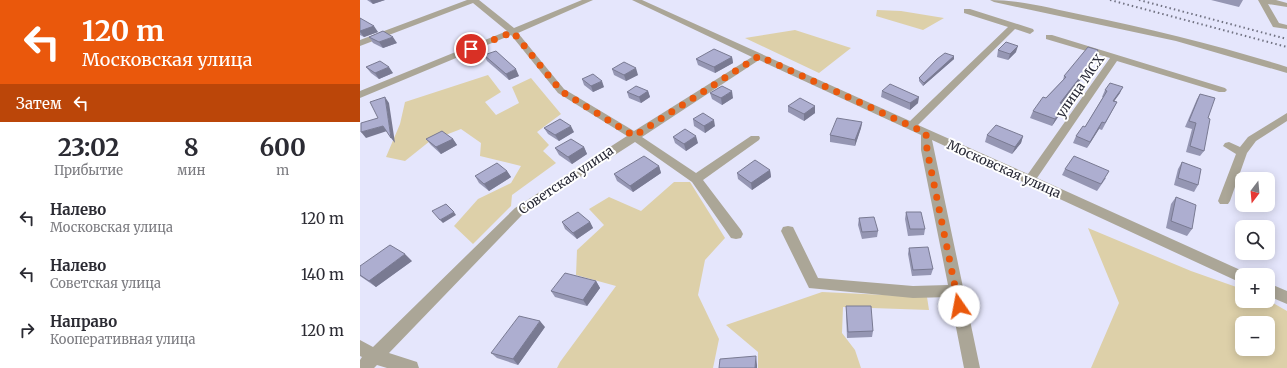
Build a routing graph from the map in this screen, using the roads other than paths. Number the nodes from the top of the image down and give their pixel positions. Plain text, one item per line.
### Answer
1 (474, 0) edge
2 (589, 0) edge
3 (636, 0) edge
4 (994, 0) edge
5 (1263, 1) edge
6 (1273, 1) edge
7 (1287, 5) edge
8 (967, 11) dead end
9 (1013, 26) junction
10 (1287, 27) edge
11 (1030, 31) dead end
12 (513, 32) junction
13 (1049, 37) dead end
14 (360, 43) edge
15 (759, 56) junction
16 (1115, 57) junction
17 (1287, 70) edge
18 (1222, 90) dead end
19 (360, 95) edge
20 (1287, 116) edge
21 (908, 125) junction
22 (926, 133) junction
23 (634, 136) junction
24 (755, 138) dead end
25 (1229, 146) dead end
26 (1242, 152) junction
27 (696, 179) junction
28 (1030, 180) junction
29 (1224, 201) dead end
30 (788, 231) dead end
31 (736, 234) dead end
32 (1235, 274) edge
33 (956, 291) junction
34 (1275, 292) edge
35 (1287, 298) edge
36 (360, 347) edge
37 (374, 356) junction
38 (363, 368) edge
39 (411, 368) edge
40 (972, 368) edge

1 - 12 street
1 - 14 street
2 - 12 street
3 - 15 street, Московская улица
4 - 17 street
5 - 6 street
5 - 10 street
6 - 7 street
8 - 9 street
9 - 11 street
9 - 21 street
12 - 19 street
12 - 23 street
13 - 16 street
15 - 21 street, Московская улица
15 - 23 street, Советская улица
16 - 18 street, улица МСХ
16 - 28 street, улица МСХ
20 - 26 street
21 - 22 street, Московская улица
22 - 28 street, Московская улица
22 - 33 street
23 - 27 street
23 - 37 street, Советская улица
24 - 27 street
25 - 26 street
26 - 29 street
27 - 31 street
28 - 32 street, Московская улица
30 - 33 street
33 - 40 street
34 - 35 street
36 - 37 street
37 - 38 street, Советская улица
37 - 39 street

